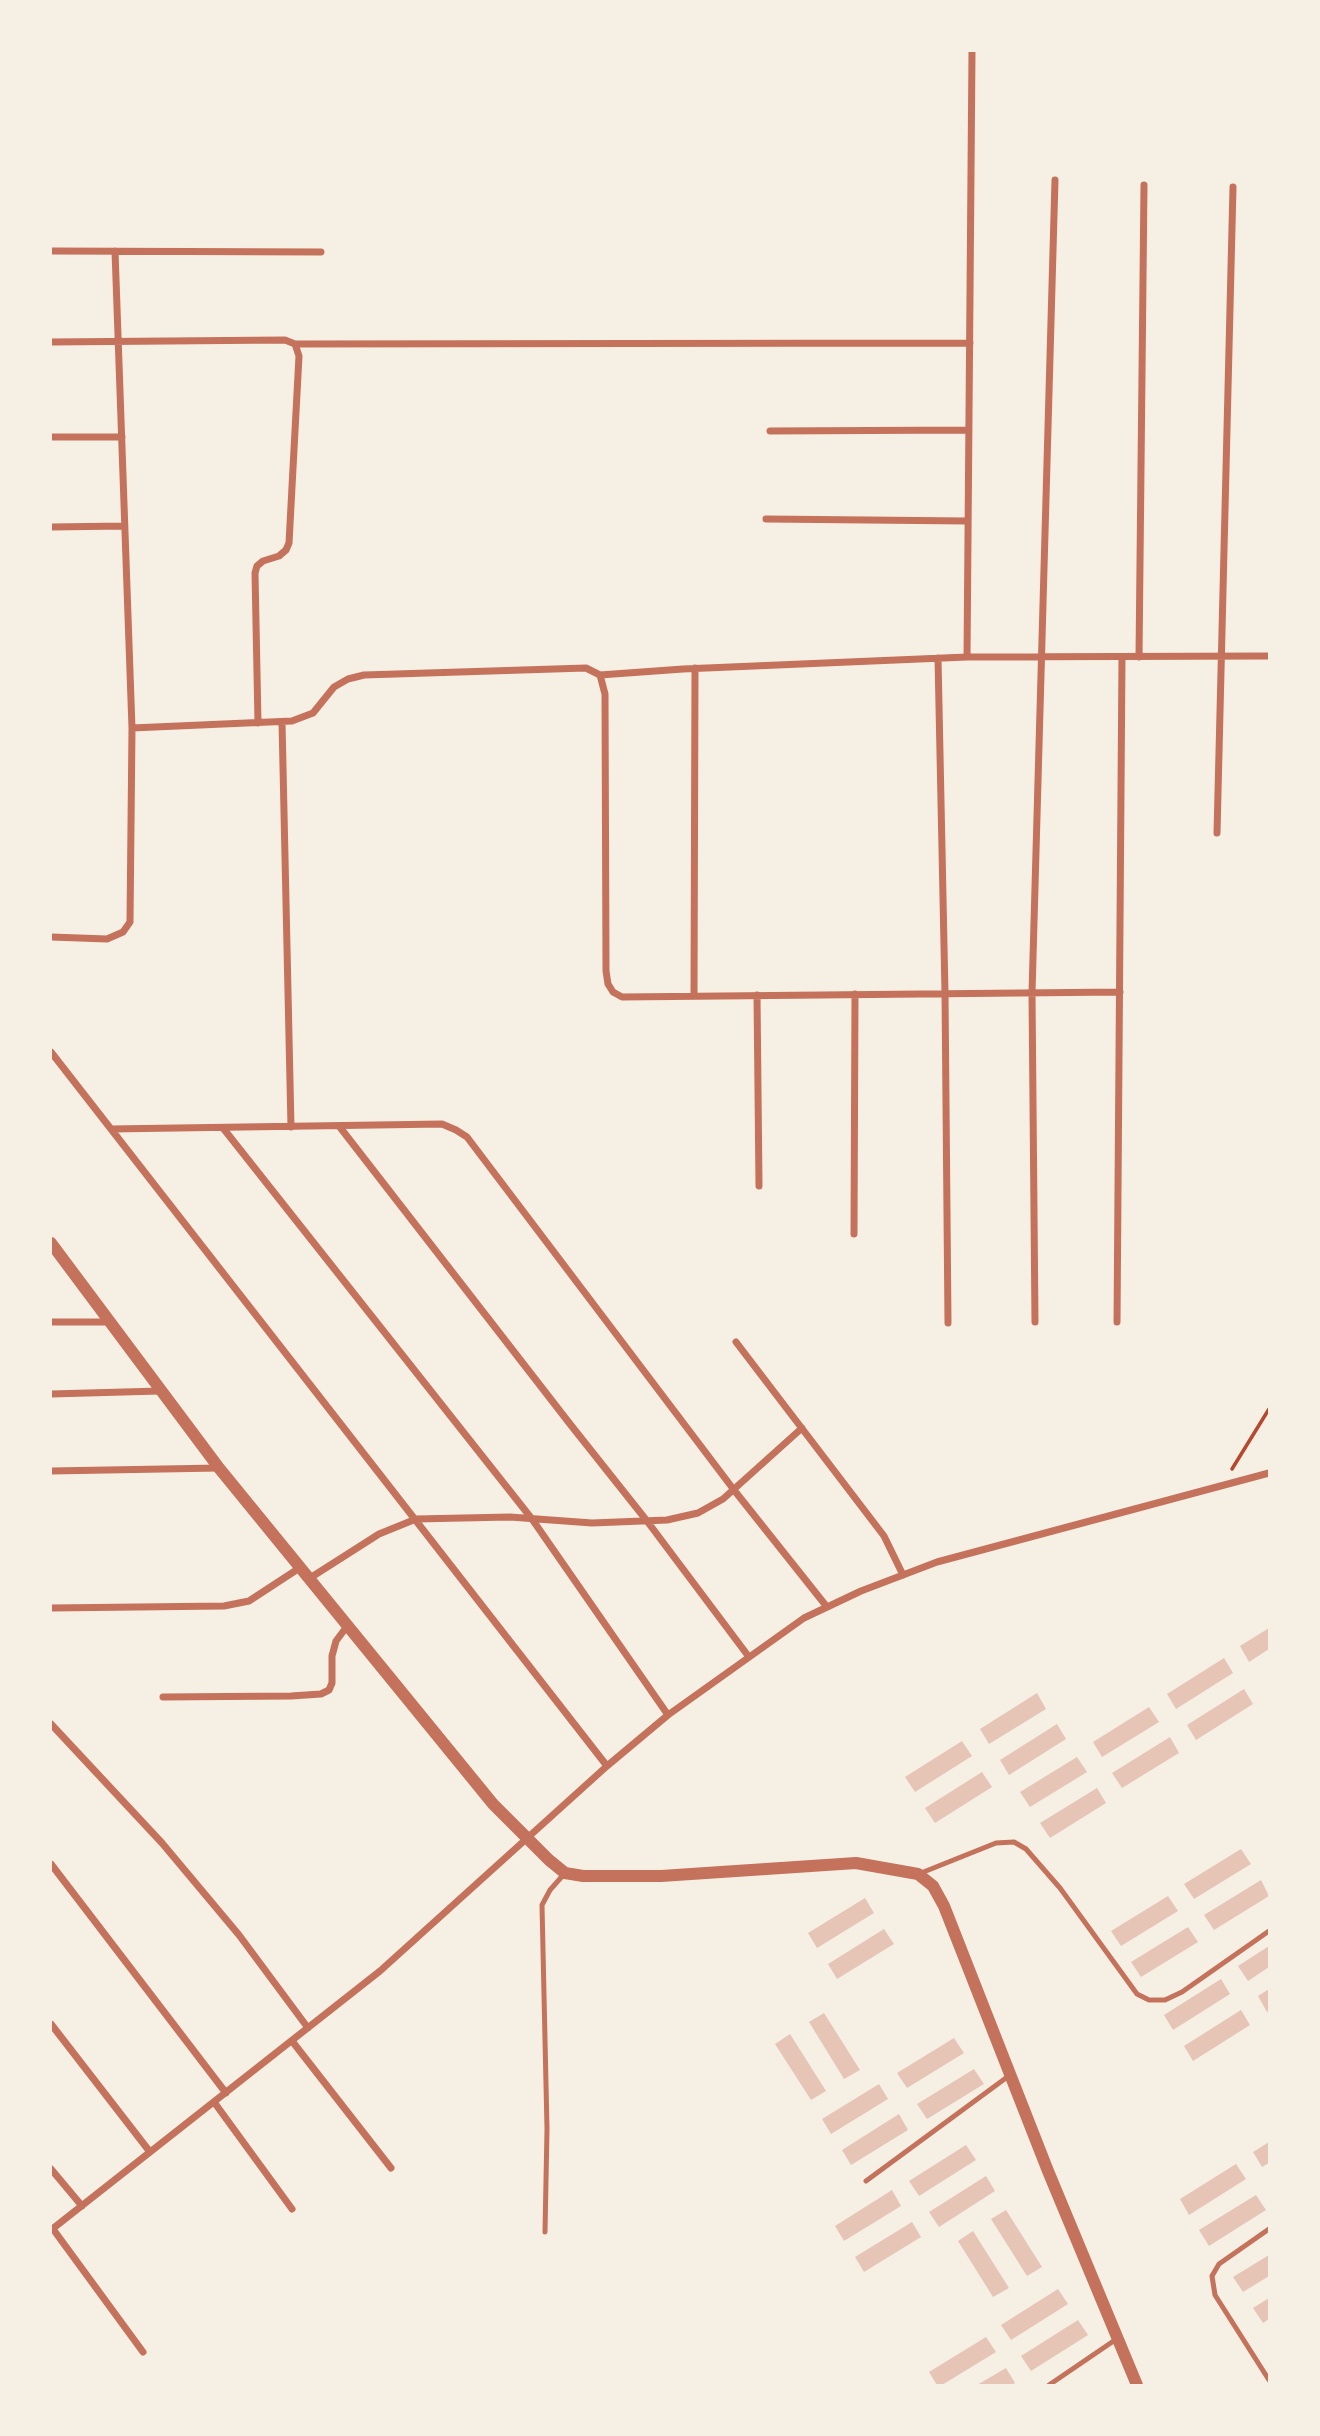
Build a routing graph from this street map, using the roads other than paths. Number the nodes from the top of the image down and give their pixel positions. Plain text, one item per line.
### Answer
1 (972, 51) edge
2 (1055, 180) dead end
3 (1144, 185) dead end
4 (1233, 187) dead end
5 (51, 251) edge
6 (116, 251) junction
7 (321, 251) dead end
8 (51, 342) edge
9 (118, 342) junction
10 (970, 343) junction
11 (295, 344) junction
12 (969, 430) junction
13 (770, 431) dead end
14 (51, 437) edge
15 (122, 437) junction
16 (766, 519) dead end
17 (968, 521) junction
18 (124, 526) junction
19 (51, 527) edge
20 (1222, 656) junction
21 (1269, 656) edge
22 (967, 657) junction
23 (1041, 657) junction
24 (1122, 657) junction
25 (1139, 657) junction
26 (938, 658) junction
27 (695, 668) junction
28 (600, 675) junction
29 (282, 722) junction
30 (258, 723) junction
31 (132, 728) junction
32 (1217, 833) dead end
33 (51, 937) edge
34 (1120, 992) junction
35 (945, 993) junction
36 (1032, 993) junction
37 (855, 994) junction
38 (757, 995) junction
39 (694, 996) junction
40 (51, 1052) edge
41 (339, 1126) junction
42 (291, 1127) junction
43 (223, 1128) junction
44 (111, 1129) junction
45 (759, 1186) dead end
46 (855, 1234) dead end
47 (51, 1243) edge
48 (51, 1322) edge
49 (111, 1322) junction
50 (1035, 1322) dead end
51 (1117, 1322) dead end
52 (948, 1323) dead end
53 (736, 1342) dead end
54 (160, 1391) junction
55 (51, 1394) edge
56 (802, 1428) junction
57 (219, 1468) junction
58 (51, 1471) edge
59 (1269, 1473) edge
60 (734, 1490) junction
61 (416, 1519) junction
62 (532, 1519) junction
63 (647, 1521) junction
64 (301, 1567) junction
65 (903, 1575) junction
66 (310, 1578) junction
67 (827, 1607) junction
68 (51, 1608) edge
69 (348, 1625) junction
70 (749, 1657) junction
71 (163, 1697) dead end
72 (668, 1715) junction
73 (51, 1724) edge
74 (607, 1766) junction
75 (527, 1839) junction
76 (51, 1864) edge
77 (565, 1873) junction
78 (918, 1874) junction
79 (1269, 1931) edge
80 (51, 2024) edge
81 (308, 2028) junction
82 (292, 2041) junction
83 (1010, 2074) junction
84 (226, 2093) junction
85 (214, 2102) junction
86 (150, 2152) junction
87 (391, 2168) dead end
88 (51, 2169) edge
89 (866, 2181) dead end
90 (82, 2206) junction
91 (292, 2208) dead end
92 (52, 2229) edge
93 (1269, 2230) edge
94 (545, 2232) dead end
95 (1118, 2338) junction
96 (143, 2352) dead end
97 (1269, 2380) edge
98 (1049, 2385) edge
99 (1137, 2385) edge

1 - 10 street
2 - 23 street
3 - 25 street
4 - 20 street
5 - 6 street
6 - 7 street
6 - 9 street
8 - 9 street
9 - 11 street
9 - 15 street
10 - 11 street
10 - 12 street
11 - 30 street
12 - 13 street
12 - 17 street
14 - 15 street
15 - 18 street
16 - 17 street
17 - 22 street
18 - 19 street
18 - 31 street
20 - 21 street
20 - 25 street
20 - 32 street
22 - 23 street
22 - 26 street
23 - 24 street
23 - 36 street
24 - 25 street
24 - 34 street
26 - 27 street
26 - 35 street
27 - 28 street
27 - 39 street
28 - 29 street
28 - 39 street
29 - 30 street
29 - 42 street
30 - 31 street
31 - 33 street
34 - 36 street
34 - 51 street
35 - 36 street
35 - 37 street
35 - 52 street
36 - 50 street
37 - 38 street
37 - 46 street
38 - 39 street
38 - 45 street
40 - 44 street
41 - 42 street
41 - 60 street
41 - 63 street
42 - 43 street
43 - 44 street
43 - 62 street
44 - 61 street
47 - 49 street
48 - 49 street
49 - 54 street
53 - 56 street
54 - 55 street
54 - 57 street
56 - 60 street
56 - 65 street
57 - 58 street
57 - 64 street
59 - 65 street
60 - 63 street
60 - 67 street
61 - 62 street
61 - 66 street
61 - 74 street
62 - 63 street
62 - 72 street
63 - 70 street
64 - 66 street
64 - 68 street
65 - 67 street
66 - 69 street
67 - 70 street
69 - 71 street
69 - 75 street
70 - 72 street
72 - 74 street
73 - 81 street
74 - 75 street
75 - 77 street
75 - 81 street
76 - 84 street
77 - 78 street
77 - 94 lane
78 - 79 lane
78 - 83 street
80 - 86 street
81 - 82 street
82 - 84 street
82 - 87 street
83 - 89 lane
83 - 95 street
84 - 85 street
85 - 86 street
85 - 91 street
86 - 90 street
88 - 90 street
90 - 92 street
92 - 96 street
93 - 97 lane
95 - 98 lane
95 - 99 street

